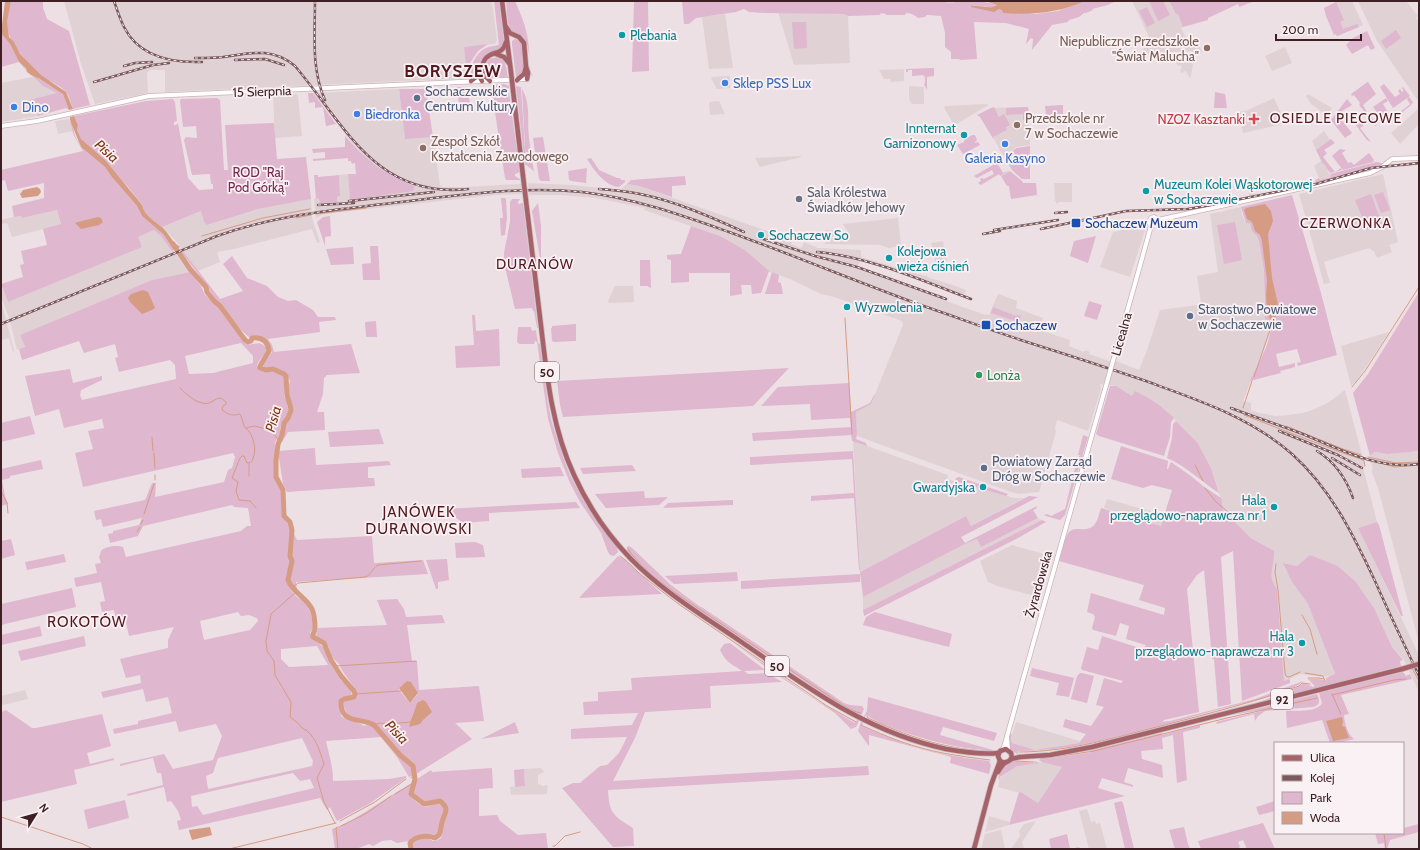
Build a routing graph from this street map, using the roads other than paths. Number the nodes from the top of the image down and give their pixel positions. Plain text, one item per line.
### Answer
1 (502, 1) edge
2 (505, 21) junction
3 (507, 36) junction
4 (520, 38) junction
5 (508, 50) junction
6 (496, 54) junction
7 (510, 65) junction
8 (526, 67) junction
9 (482, 75) junction
10 (527, 79) joint
11 (517, 80) junction
12 (471, 81) junction
13 (482, 81) junction
14 (490, 81) junction
15 (1, 126) edge
16 (1419, 158) edge
17 (1158, 220) junction
18 (1151, 226) junction
19 (1090, 442) joint
20 (1419, 664) edge
21 (1007, 732) junction
22 (1010, 751) junction
23 (1057, 753) junction
24 (1000, 757) junction
25 (1011, 759) junction
26 (974, 849) edge

1 - 2 main road, 50
2 - 3 main road, 50
2 - 4 main road
3 - 5 main road, 50
3 - 6 main road
4 - 5 main road
4 - 8 main road
5 - 7 main road, 50
6 - 7 main road
6 - 9 main road
7 - 24 main road, 50, bridge
8 - 10 main road
8 - 11 main road
9 - 12 main road
9 - 13 main road
9 - 14 main road
10 - 11 main road, 15 Sierpnia
11 - 14 main road, 15 Sierpnia
12 - 13 main road, 15 Sierpnia
12 - 15 main road, 15 Sierpnia
13 - 14 main road, 15 Sierpnia
16 - 17 main road
17 - 18 main road
17 - 18 main road
18 - 19 main road, Licealna, bridge
19 - 21 main road, Żyrardowska
20 - 23 main road, 92, bridge
21 - 22 main road, Żyrardowska
21 - 24 main road, Żyrardowska
22 - 23 main road, 92
22 - 24 main road, 50
22 - 25 main road
23 - 25 main road, 92
24 - 25 main road
24 - 26 main road, Żyrardowska

